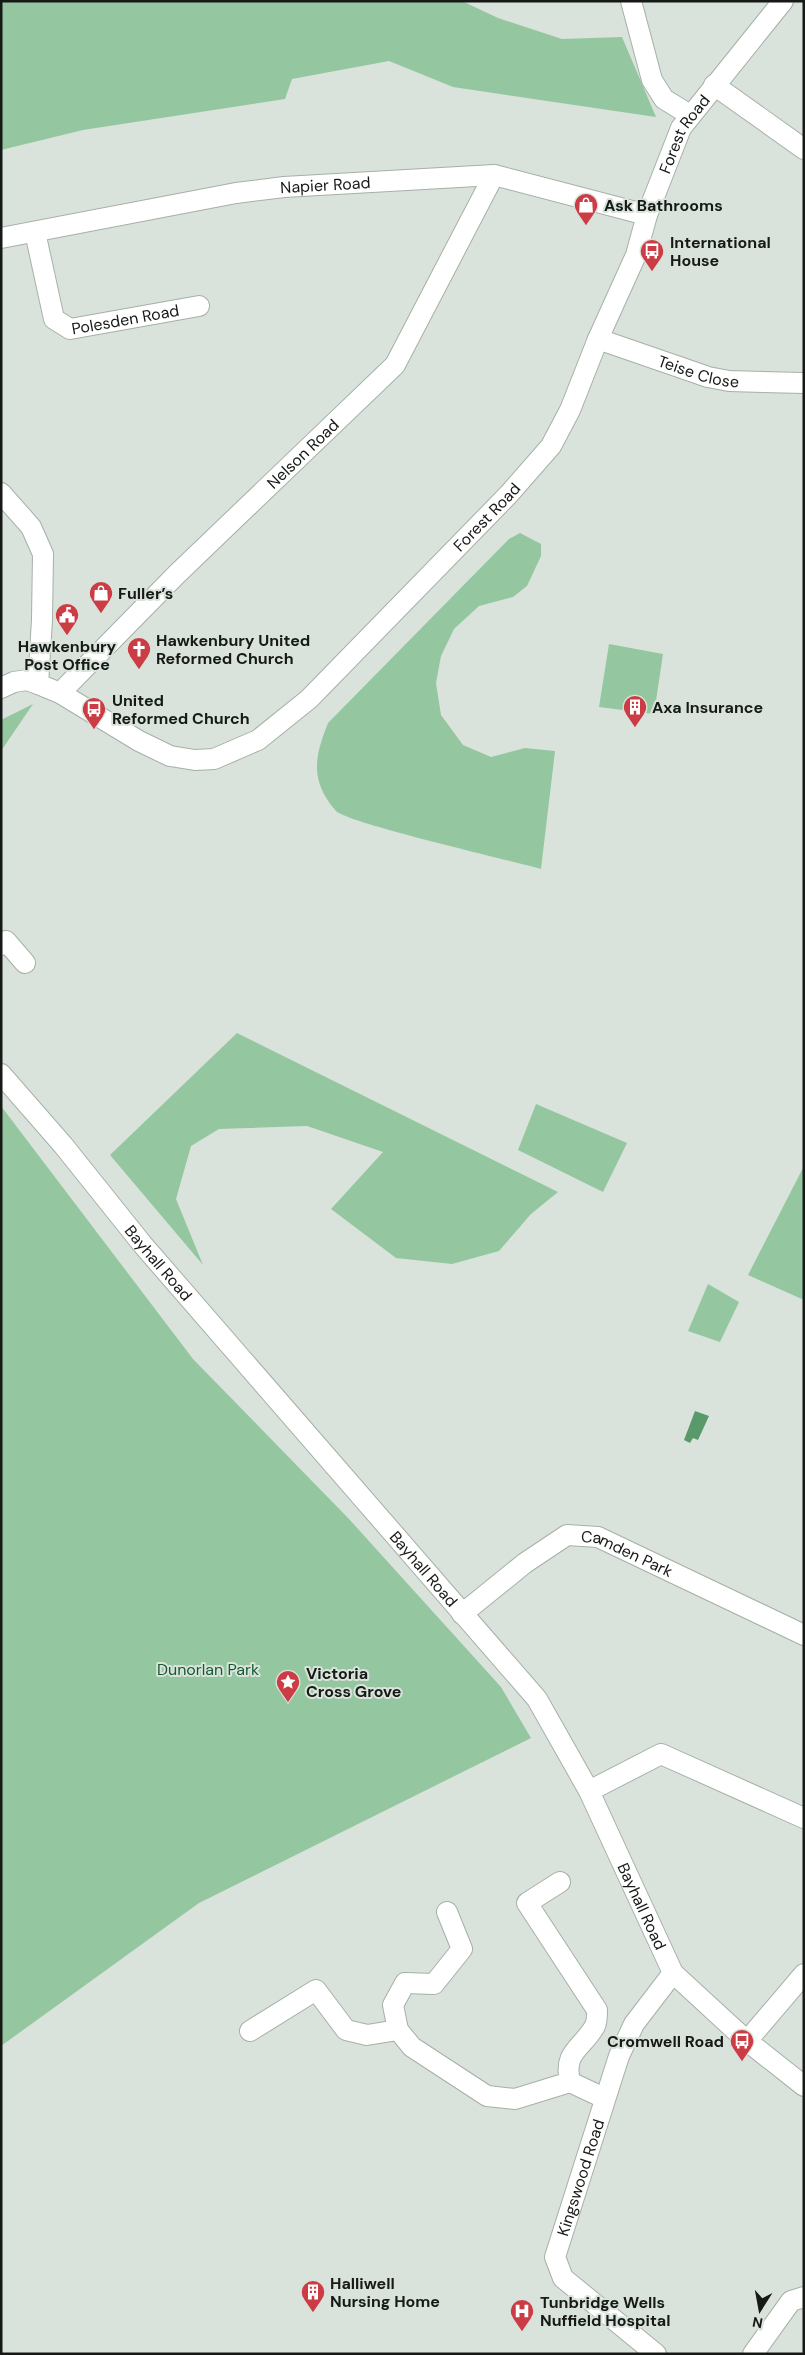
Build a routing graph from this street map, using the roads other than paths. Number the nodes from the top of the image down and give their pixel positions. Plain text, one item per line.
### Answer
1 (631, 1) edge
2 (783, 1) edge
3 (714, 85) junction
4 (690, 115) junction
5 (804, 149) edge
6 (494, 175) junction
7 (648, 215) junction
8 (35, 232) junction
9 (1, 238) edge
10 (199, 306) dead end
11 (598, 339) junction
12 (804, 382) edge
13 (1, 493) edge
14 (38, 684) junction
15 (1, 688) edge
16 (60, 693) junction
17 (1, 944) edge
18 (25, 963) dead end
19 (1, 1074) edge
20 (462, 1614) junction
21 (804, 1635) edge
22 (589, 1791) junction
23 (804, 1818) edge
24 (560, 1882) dead end
25 (447, 1912) dead end
26 (673, 1973) junction
27 (804, 1974) edge
28 (398, 2030) junction
29 (250, 2031) dead end
30 (747, 2041) junction
31 (570, 2082) junction
32 (804, 2086) edge
33 (604, 2098) junction
34 (804, 2297) edge
35 (656, 2354) edge
36 (752, 2354) edge

1 - 4 street
2 - 3 street, Forest Road
3 - 4 street, Forest Road
3 - 5 street
4 - 7 street, Forest Road
6 - 7 street, Napier Road
6 - 8 street, Napier Road
6 - 16 street, Nelson Road
7 - 11 street, Forest Road
8 - 9 street, Napier Road
8 - 10 street, Polesden Road
11 - 12 street, Teise Close
11 - 16 street, Forest Road
13 - 14 street
14 - 15 street, Forest Road
14 - 16 street, Forest Road
17 - 18 street
19 - 20 street, Bayhall Road
20 - 21 street, Camden Park
20 - 22 street, Bayhall Road
22 - 23 street
22 - 26 street, Bayhall Road
24 - 31 street
25 - 28 street
26 - 30 street, Bayhall Road
26 - 33 street, Kingswood Road
27 - 30 street
28 - 29 street
28 - 31 street
30 - 32 street, Bayhall Road
31 - 33 street
33 - 35 street, Kingswood Road
34 - 36 street

